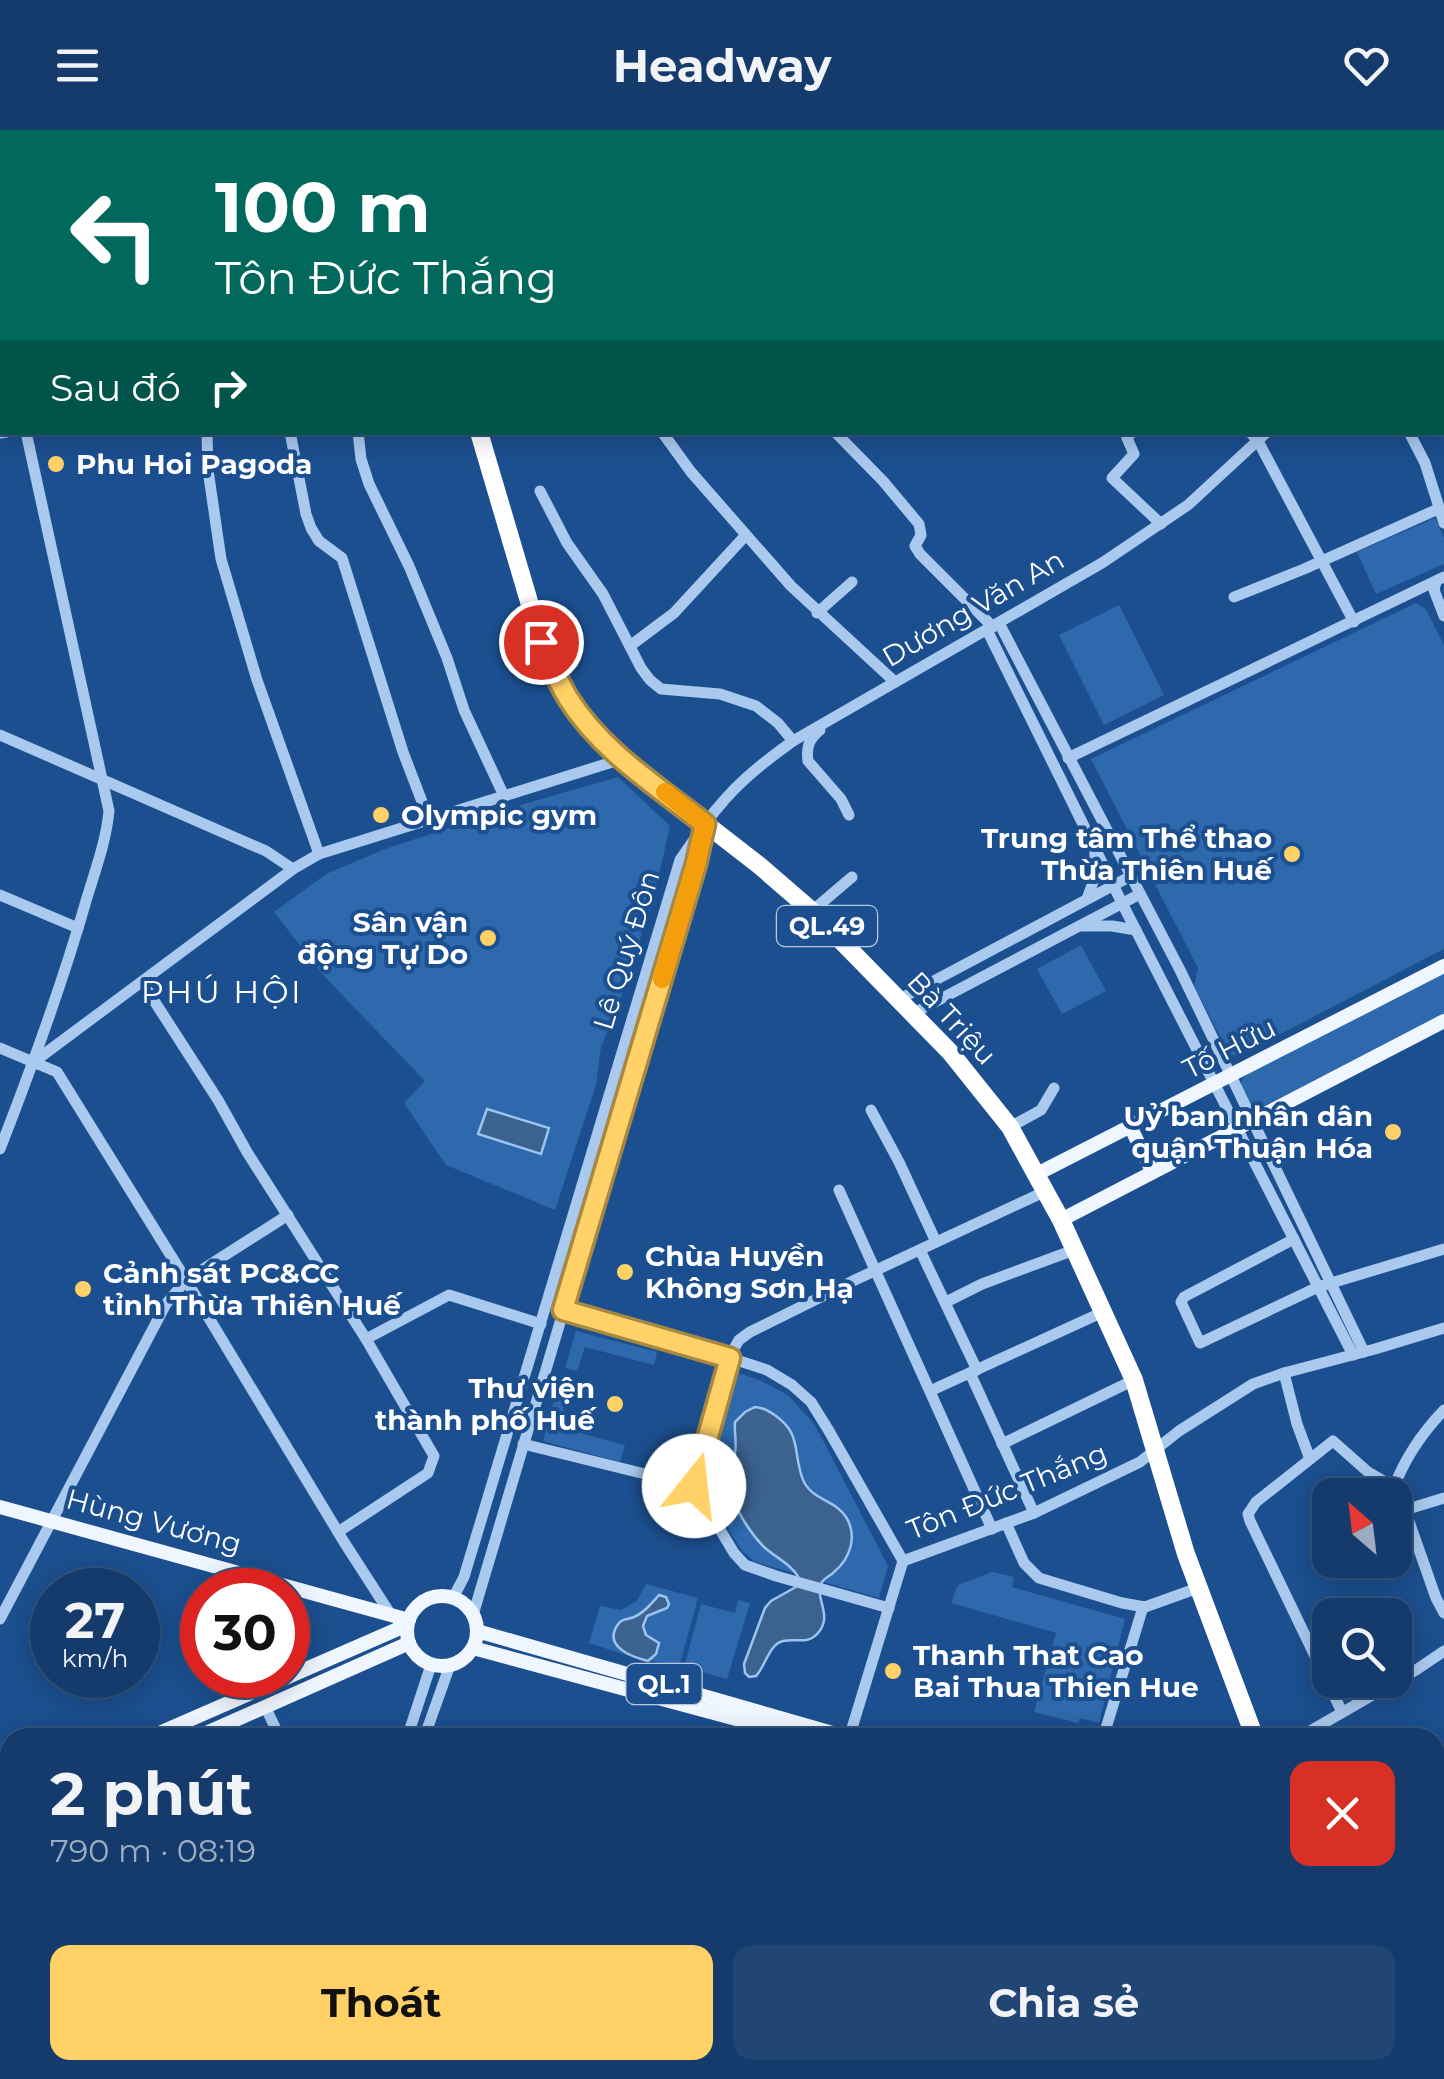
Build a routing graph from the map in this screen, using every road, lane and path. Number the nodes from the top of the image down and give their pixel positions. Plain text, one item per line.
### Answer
1 (27, 435) edge
2 (207, 435) edge
3 (291, 435) edge
4 (358, 435) edge
5 (480, 435) edge
6 (664, 435) edge
7 (839, 435) edge
8 (1130, 435) edge
9 (1258, 435) edge
10 (1411, 435) edge
11 (540, 491) dead end
12 (1438, 509) junction
13 (1444, 523) edge
14 (1161, 524) junction
15 (746, 536) junction
16 (1322, 560) junction
17 (1440, 580) edge
18 (852, 582) dead end
19 (1234, 597) dead end
20 (818, 613) junction
21 (1444, 616) edge
22 (1354, 622) junction
23 (993, 627) junction
24 (630, 646) junction
25 (895, 682) junction
26 (1042, 708) junction
27 (1029, 714) junction
28 (834, 717) junction
29 (0, 735) edge
30 (793, 740) junction
31 (622, 758) junction
32 (1068, 758) junction
33 (104, 779) junction
34 (504, 796) junction
35 (1089, 798) junction
36 (1073, 804) junction
37 (849, 815) dead end
38 (429, 820) junction
39 (705, 824) junction
40 (1095, 848) junction
41 (320, 854) junction
42 (293, 869) junction
43 (1130, 876) junction
44 (852, 877) dead end
45 (1114, 885) junction
46 (1140, 894) junction
47 (0, 895) edge
48 (1087, 899) junction
49 (1122, 903) junction
50 (812, 911) junction
51 (1077, 926) junction
52 (78, 928) junction
53 (1136, 930) junction
54 (1444, 966) edge
55 (142, 982) junction
56 (898, 1000) junction
57 (912, 1014) junction
58 (1444, 1021) edge
59 (0, 1048) edge
60 (622, 1050) junction
61 (639, 1055) junction
62 (35, 1061) junction
63 (1232, 1076) junction
64 (1216, 1083) junction
65 (1054, 1088) dead end
66 (870, 1110) dead end
67 (1252, 1119) junction
68 (1130, 1126) junction
69 (1238, 1126) junction
70 (1010, 1127) junction
71 (0, 1149) edge
72 (1152, 1171) junction
73 (1037, 1174) junction
74 (839, 1190) dead end
75 (1046, 1191) junction
76 (288, 1215) junction
77 (1061, 1220) junction
78 (1294, 1239) junction
79 (936, 1242) junction
80 (1444, 1249) edge
81 (920, 1250) junction
82 (1074, 1250) junction
83 (874, 1271) junction
84 (186, 1280) junction
85 (1332, 1282) junction
86 (1318, 1287) junction
87 (946, 1302) junction
88 (546, 1305) junction
89 (563, 1310) junction
90 (1103, 1312) junction
91 (540, 1324) junction
92 (1442, 1329) edge
93 (366, 1339) junction
94 (1444, 1343) edge
95 (1359, 1353) junction
96 (730, 1358) junction
97 (974, 1372) junction
98 (1284, 1372) junction
99 (1134, 1380) junction
100 (930, 1391) junction
101 (1444, 1410) edge
102 (523, 1444) junction
103 (1002, 1444) junction
104 (1154, 1449) junction
105 (1310, 1459) junction
106 (1378, 1478) edge
107 (1397, 1478) edge
108 (694, 1486) junction
109 (1444, 1498) edge
110 (0, 1507) edge
111 (485, 1508) junction
112 (1412, 1508) edge
113 (1034, 1512) junction
114 (502, 1514) junction
115 (51, 1521) junction
116 (1006, 1524) junction
117 (992, 1529) junction
118 (1412, 1530) edge
119 (338, 1532) junction
120 (903, 1561) junction
121 (1198, 1588) junction
122 (453, 1598) junction
123 (1143, 1607) junction
124 (889, 1608) junction
125 (1444, 1612) edge
126 (473, 1615) junction
127 (392, 1616) junction
128 (0, 1618) edge
129 (408, 1622) junction
130 (477, 1631) junction
131 (409, 1644) junction
132 (473, 1648) junction
133 (1444, 1651) edge
134 (431, 1664) junction
135 (450, 1665) junction
136 (265, 1706) junction
137 (1342, 1712) junction
138 (170, 1728) edge
139 (218, 1728) edge
140 (275, 1728) edge
141 (410, 1728) edge
142 (428, 1728) edge
143 (771, 1728) edge
144 (818, 1728) edge
145 (853, 1728) edge
146 (1107, 1728) edge
147 (1251, 1728) edge
148 (1315, 1728) edge

1 - 33 street
2 - 41 street
3 - 38 street
4 - 34 street
5 - 31 highway, Bà Triệu / QL.49
6 - 15 street
7 - 23 street
8 - 14 street
9 - 14 street, Dương Văn An
9 - 16 street
10 - 12 street
11 - 24 street
12 - 13 street
12 - 16 street
14 - 23 street, Dương Văn An
15 - 20 street
15 - 24 street
16 - 19 street
16 - 22 street
17 - 21 street
17 - 22 street
18 - 20 street
20 - 25 street
22 - 32 street
23 - 25 street, Dương Văn An
23 - 26 street
23 - 27 street
24 - 30 street
25 - 28 street, Dương Văn An
26 - 27 street
26 - 32 street
27 - 36 street
28 - 30 street, Dương Văn An
28 - 37 street
29 - 33 street
30 - 39 street, Dương Văn An
31 - 34 street
31 - 39 highway, Bà Triệu / QL.49
32 - 35 street
33 - 42 street
33 - 52 street
34 - 38 street
35 - 36 street
35 - 43 street
36 - 40 street
38 - 41 street
39 - 50 highway, Bà Triệu / QL.49
39 - 60 street, Lê Quý Đôn
39 - 61 street, Lê Quý Đôn
40 - 45 street
40 - 48 street
41 - 42 street
42 - 55 street
43 - 45 street
43 - 46 street
44 - 50 street
45 - 48 street
45 - 49 street
46 - 49 street
46 - 63 street
47 - 52 street
48 - 56 street
49 - 51 street
49 - 53 street
50 - 56 highway, Bà Triệu / QL.49
51 - 53 street
51 - 57 street
52 - 62 street
53 - 64 street
54 - 63 main road, Tố Hữu
55 - 62 street
55 - 76 street
56 - 57 highway, Bà Triệu / QL.49
57 - 70 highway, Bà Triệu / QL.49
58 - 67 main road
59 - 62 street
60 - 61 street
60 - 88 street, Lê Quý Đôn
61 - 89 street, Lê Quý Đôn
62 - 71 street
62 - 84 street
63 - 64 main road, Tố Hữu
63 - 67 street
64 - 68 main road, Tố Hữu
64 - 69 street
65 - 70 street
66 - 79 street
67 - 69 main road
67 - 85 street
68 - 72 main road
68 - 73 main road, Tố Hữu
69 - 72 main road
69 - 78 street
70 - 73 highway, Bà Triệu / QL.49
72 - 77 main road
73 - 75 highway, Bà Triệu / QL.49
74 - 83 street
75 - 77 highway, Bà Triệu / QL.49
75 - 79 street
76 - 84 street
76 - 93 street
77 - 82 highway, Bà Triệu / QL.49
78 - 86 street
78 - 86 street
79 - 81 street
80 - 85 street
81 - 83 street
81 - 87 street
82 - 87 street
82 - 90 highway, Bà Triệu / QL.49
83 - 96 street
83 - 100 street
84 - 115 street
84 - 119 street
85 - 86 street
85 - 95 street
86 - 95 street
87 - 97 street
88 - 89 street, Tôn Đức Thắng
88 - 91 street, Lê Quý Đôn
89 - 96 street, Tôn Đức Thắng
89 - 102 street, Lê Quý Đôn
90 - 97 street
90 - 99 highway, Bà Triệu / QL.49
91 - 93 street
91 - 111 street, Lê Quý Đôn
92 - 94 street
92 - 95 street, Tôn Đức Thắng
93 - 119 street
95 - 98 street, Tôn Đức Thắng
96 - 108 street
96 - 120 street, Tôn Đức Thắng
97 - 100 street
97 - 103 street
98 - 104 street, Tôn Đức Thắng
98 - 105 street
99 - 103 street
99 - 104 highway, Bà Triệu / QL.49
100 - 117 street
101 - 107 street
102 - 108 street
102 - 114 street, Lê Quý Đôn
103 - 113 street
104 - 113 street, Tôn Đức Thắng
104 - 121 highway, Bà Triệu / QL.49
105 - 106 street
105 - 137 street
108 - 124 street
109 - 112 street
110 - 115 main road, Hùng Vương
111 - 114 street
111 - 122 street, Lê Quý Đôn
113 - 116 street, Tôn Đức Thắng
114 - 126 street, Lê Quý Đôn
115 - 127 main road, Hùng Vương
115 - 128 street
116 - 117 street, Tôn Đức Thắng
116 - 123 street
117 - 120 street, Tôn Đức Thắng
118 - 125 street
119 - 127 street
120 - 124 street
121 - 123 street
121 - 147 highway, Bà Triệu / QL.49
122 - 126 main road
122 - 129 main road
123 - 146 street
124 - 145 street
126 - 130 main road
127 - 129 main road, Hùng Vương
129 - 131 main road
129 - 138 main road
130 - 132 main road
130 - 144 main road, QL.1
131 - 134 main road
131 - 136 main road
132 - 135 main road
132 - 143 main road, QL.1
133 - 137 street
134 - 135 main road
134 - 141 street
135 - 142 street
136 - 139 main road
136 - 140 street
137 - 148 street

